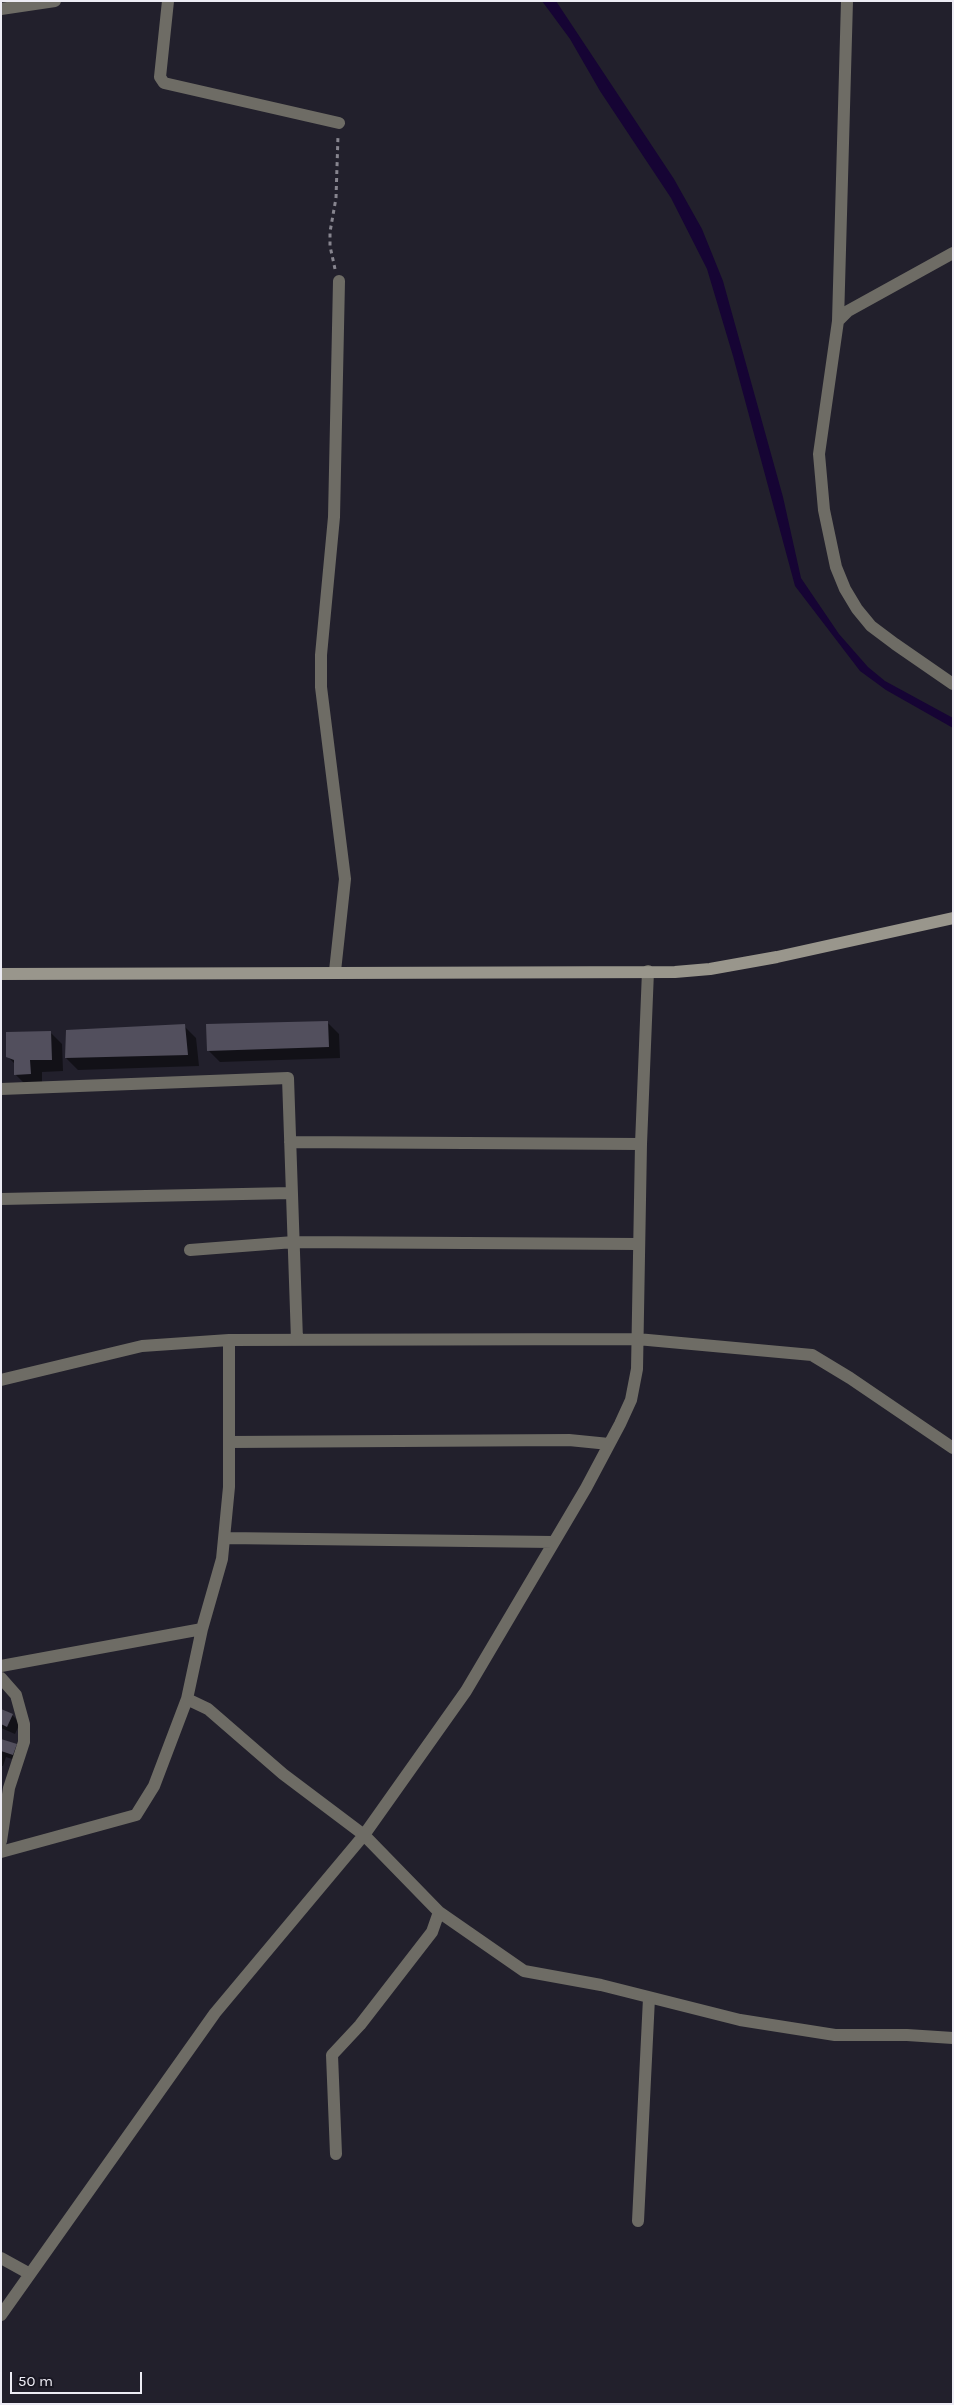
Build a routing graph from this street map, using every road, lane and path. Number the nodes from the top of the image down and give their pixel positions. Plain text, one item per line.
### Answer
1 (56, 1) edge
2 (168, 1) edge
3 (847, 1) edge
4 (1, 10) edge
5 (339, 124) joint
6 (953, 253) edge
7 (339, 281) joint
8 (838, 321) junction
9 (953, 684) edge
10 (953, 918) edge
11 (335, 971) junction
12 (648, 971) junction
13 (1, 974) edge
14 (1, 1089) edge
15 (290, 1142) junction
16 (641, 1144) junction
17 (291, 1193) junction
18 (1, 1200) edge
19 (294, 1242) junction
20 (638, 1244) junction
21 (190, 1250) dead end
22 (637, 1339) junction
23 (230, 1340) junction
24 (297, 1340) junction
25 (1, 1380) edge
26 (229, 1442) junction
27 (609, 1444) junction
28 (953, 1448) edge
29 (225, 1538) junction
30 (553, 1542) junction
31 (202, 1629) junction
32 (1, 1666) edge
33 (1, 1678) edge
34 (187, 1699) junction
35 (364, 1835) junction
36 (1, 1841) edge
37 (1, 1852) edge
38 (439, 1912) junction
39 (649, 1998) junction
40 (953, 2038) edge
41 (336, 2154) dead end
42 (638, 2220) dead end
43 (1, 2258) edge
44 (30, 2274) junction
45 (2, 2313) edge

1 - 4 street
2 - 5 street
3 - 8 street
5 - 7 path
6 - 8 street
7 - 11 street
8 - 9 street
10 - 12 street
11 - 12 street
11 - 13 street
12 - 16 street
14 - 15 street
15 - 16 street
15 - 17 street
16 - 20 street
17 - 18 street
17 - 19 street
19 - 20 street
19 - 21 street
19 - 24 street
20 - 22 street
22 - 24 street
22 - 27 street
22 - 28 street
23 - 24 street
23 - 25 street
23 - 26 street
26 - 27 street
26 - 29 street
27 - 30 street
29 - 30 street
29 - 31 street
30 - 35 street
31 - 32 street
31 - 34 street
33 - 36 street
34 - 35 street
34 - 37 street
35 - 38 street
35 - 44 street
38 - 39 street
38 - 41 street
39 - 40 street
39 - 42 street
43 - 44 street
44 - 45 street

